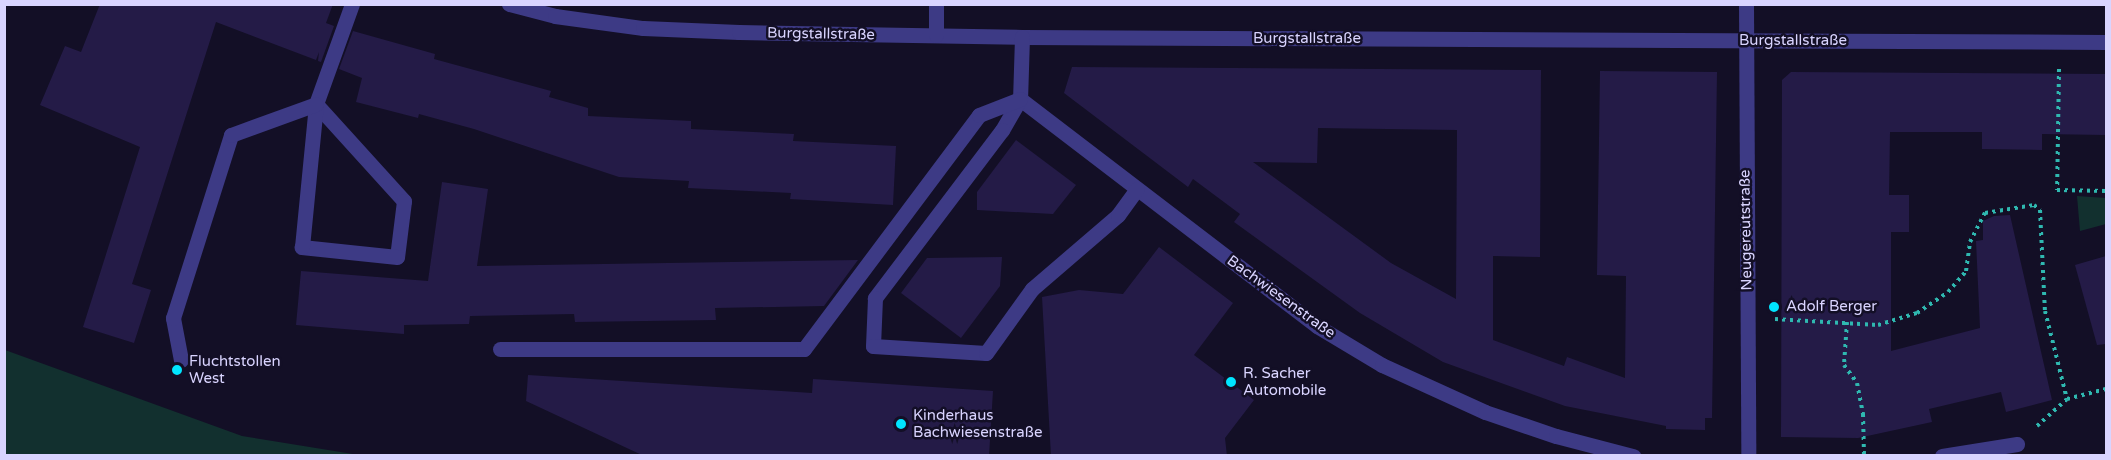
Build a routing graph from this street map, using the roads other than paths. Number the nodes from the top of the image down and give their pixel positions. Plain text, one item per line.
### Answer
1 (352, 4) edge
2 (509, 4) edge
3 (936, 4) edge
4 (1746, 4) edge
5 (936, 35) junction
6 (1022, 37) junction
7 (1744, 41) junction
8 (2106, 42) edge
9 (1020, 99) junction
10 (316, 104) junction
11 (1137, 189) junction
12 (500, 350) dead end
13 (181, 360) dead end
14 (2017, 444) road end
15 (1633, 456) edge
16 (1748, 456) edge
17 (1942, 456) edge

1 - 10 street
2 - 5 street, Burgstallstraße
3 - 5 street
4 - 7 street, Neugereutstraße
5 - 6 street, Burgstallstraße
6 - 7 street, Burgstallstraße
6 - 9 street
7 - 8 street, Burgstallstraße
7 - 16 street, Neugereutstraße
9 - 11 street, Bachwiesenstraße
9 - 11 street
9 - 12 street
10 - 10 street
10 - 13 street
11 - 15 street, Bachwiesenstraße
14 - 17 street

